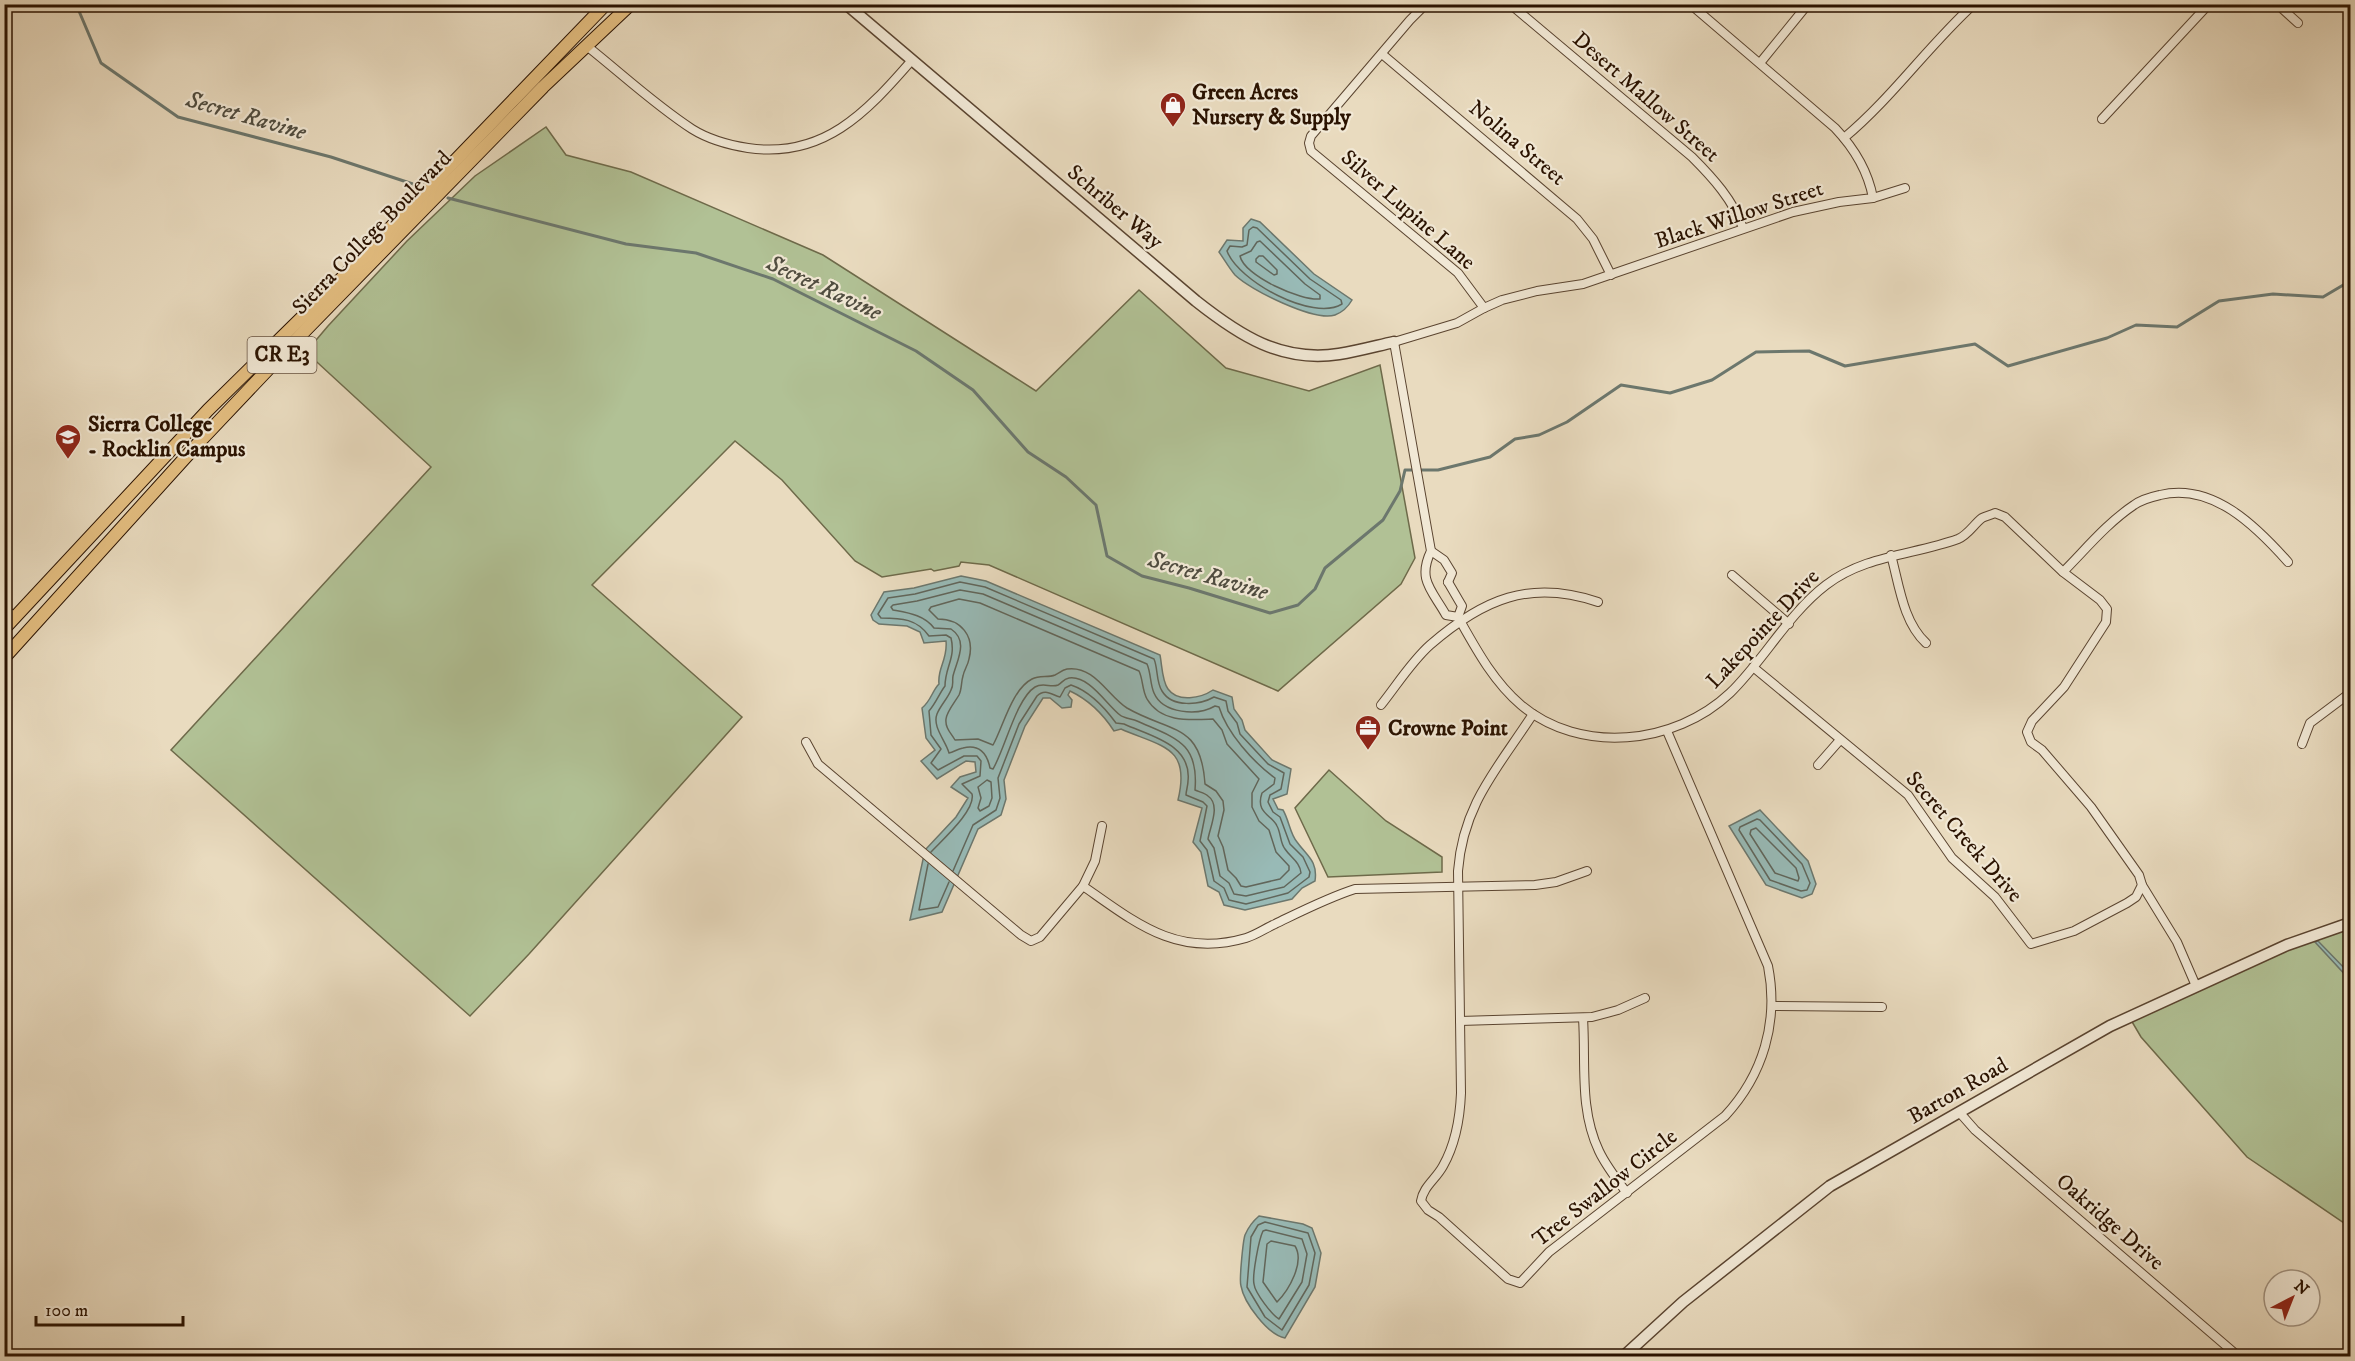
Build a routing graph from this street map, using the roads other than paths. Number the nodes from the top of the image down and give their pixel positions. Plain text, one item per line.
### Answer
1 (606, 4) edge
2 (631, 4) edge
3 (846, 4) edge
4 (1426, 4) edge
5 (1510, 4) edge
6 (1690, 4) edge
7 (1808, 4) edge
8 (1974, 4) edge
9 (2209, 4) edge
10 (2277, 4) edge
11 (2298, 23) dead end
12 (575, 37) junction
13 (588, 46) junction
14 (1382, 54) junction
15 (912, 60) junction
16 (1760, 63) junction
17 (2102, 119) dead end
18 (1844, 138) junction
19 (1905, 188) dead end
20 (1873, 198) junction
21 (1743, 228) junction
22 (1611, 275) junction
23 (1484, 308) junction
24 (1394, 342) junction
25 (1431, 551) junction
26 (1892, 555) junction
27 (2288, 562) dead end
28 (2063, 572) junction
29 (1732, 575) dead end
30 (1448, 582) junction
31 (1431, 588) junction
32 (1598, 602) dead end
33 (4, 608) edge
34 (1459, 620) junction
35 (1789, 624) junction
36 (22, 625) junction
37 (4, 629) edge
38 (1926, 643) dead end
39 (4, 647) edge
40 (4, 658) edge
41 (1754, 667) junction
42 (2350, 693) edge
43 (1381, 705) dead end
44 (1533, 714) junction
45 (1667, 731) junction
46 (1840, 740) junction
47 (806, 742) dead end
48 (2302, 744) dead end
49 (1818, 765) dead end
50 (1102, 826) dead end
51 (1587, 871) dead end
52 (2142, 885) junction
53 (1083, 886) junction
54 (1458, 887) junction
55 (2350, 923) edge
56 (2196, 986) junction
57 (1645, 998) dead end
58 (1773, 1006) junction
59 (1882, 1007) dead end
60 (1583, 1018) junction
61 (1460, 1021) junction
62 (1960, 1113) junction
63 (1627, 1193) junction
64 (1632, 1348) junction
65 (1624, 1356) edge
66 (1641, 1356) edge
67 (2238, 1356) edge

1 - 12 main road, Sierra College Boulevard / CR E3
2 - 13 main road, Sierra College Boulevard / CR E3
3 - 15 street, Schriber Way
4 - 14 street, Silver Lupine Lane
5 - 21 street, Desert Mallow Street
6 - 16 street
7 - 16 street
8 - 18 street
9 - 17 street
10 - 11 street
12 - 13 main road
12 - 36 main road, Sierra College Boulevard / CR E3
13 - 15 street
13 - 36 main road, Sierra College Boulevard / CR E3
14 - 22 street, Nolina Street
14 - 23 street, Silver Lupine Lane
15 - 24 street, Schriber Way
16 - 18 street
18 - 20 street
19 - 20 street, Black Willow Street
20 - 21 street, Black Willow Street
21 - 22 street, Black Willow Street
22 - 23 street, Black Willow Street
23 - 24 street, Black Willow Street
24 - 25 street, Lakepointe Drive
25 - 30 street, Lakepointe Drive
25 - 31 street, Lakepointe Drive
26 - 28 street, Lakepointe Drive
26 - 35 street, Lakepointe Drive
26 - 38 street
27 - 28 street
28 - 52 street
29 - 35 street
30 - 31 street
30 - 34 street, Lakepointe Drive
31 - 34 street, Lakepointe Drive
32 - 34 street
33 - 36 street
34 - 43 street
34 - 44 street, Lakepointe Drive
35 - 41 street, Lakepointe Drive
36 - 37 main road, Sierra College Boulevard / CR E3
36 - 39 main road
36 - 40 main road, Sierra College Boulevard / CR E3
41 - 45 street, Lakepointe Drive
41 - 46 street, Secret Creek Drive
42 - 48 street
44 - 45 street, Lakepointe Drive
44 - 54 street, Tree Swallow Circle
45 - 58 street, Tree Swallow Circle
46 - 49 street
46 - 52 street, Secret Creek Drive
47 - 53 street
50 - 53 street
51 - 54 street
52 - 56 street
53 - 54 street
54 - 61 street, Tree Swallow Circle
55 - 56 street, Barton Road
56 - 62 street, Barton Road
57 - 60 street
58 - 59 street
58 - 63 street, Tree Swallow Circle
60 - 61 street
60 - 63 street
61 - 63 street, Tree Swallow Circle
62 - 64 street, Barton Road
62 - 67 street, Oakridge Drive
64 - 65 street, Barton Road
64 - 66 street

